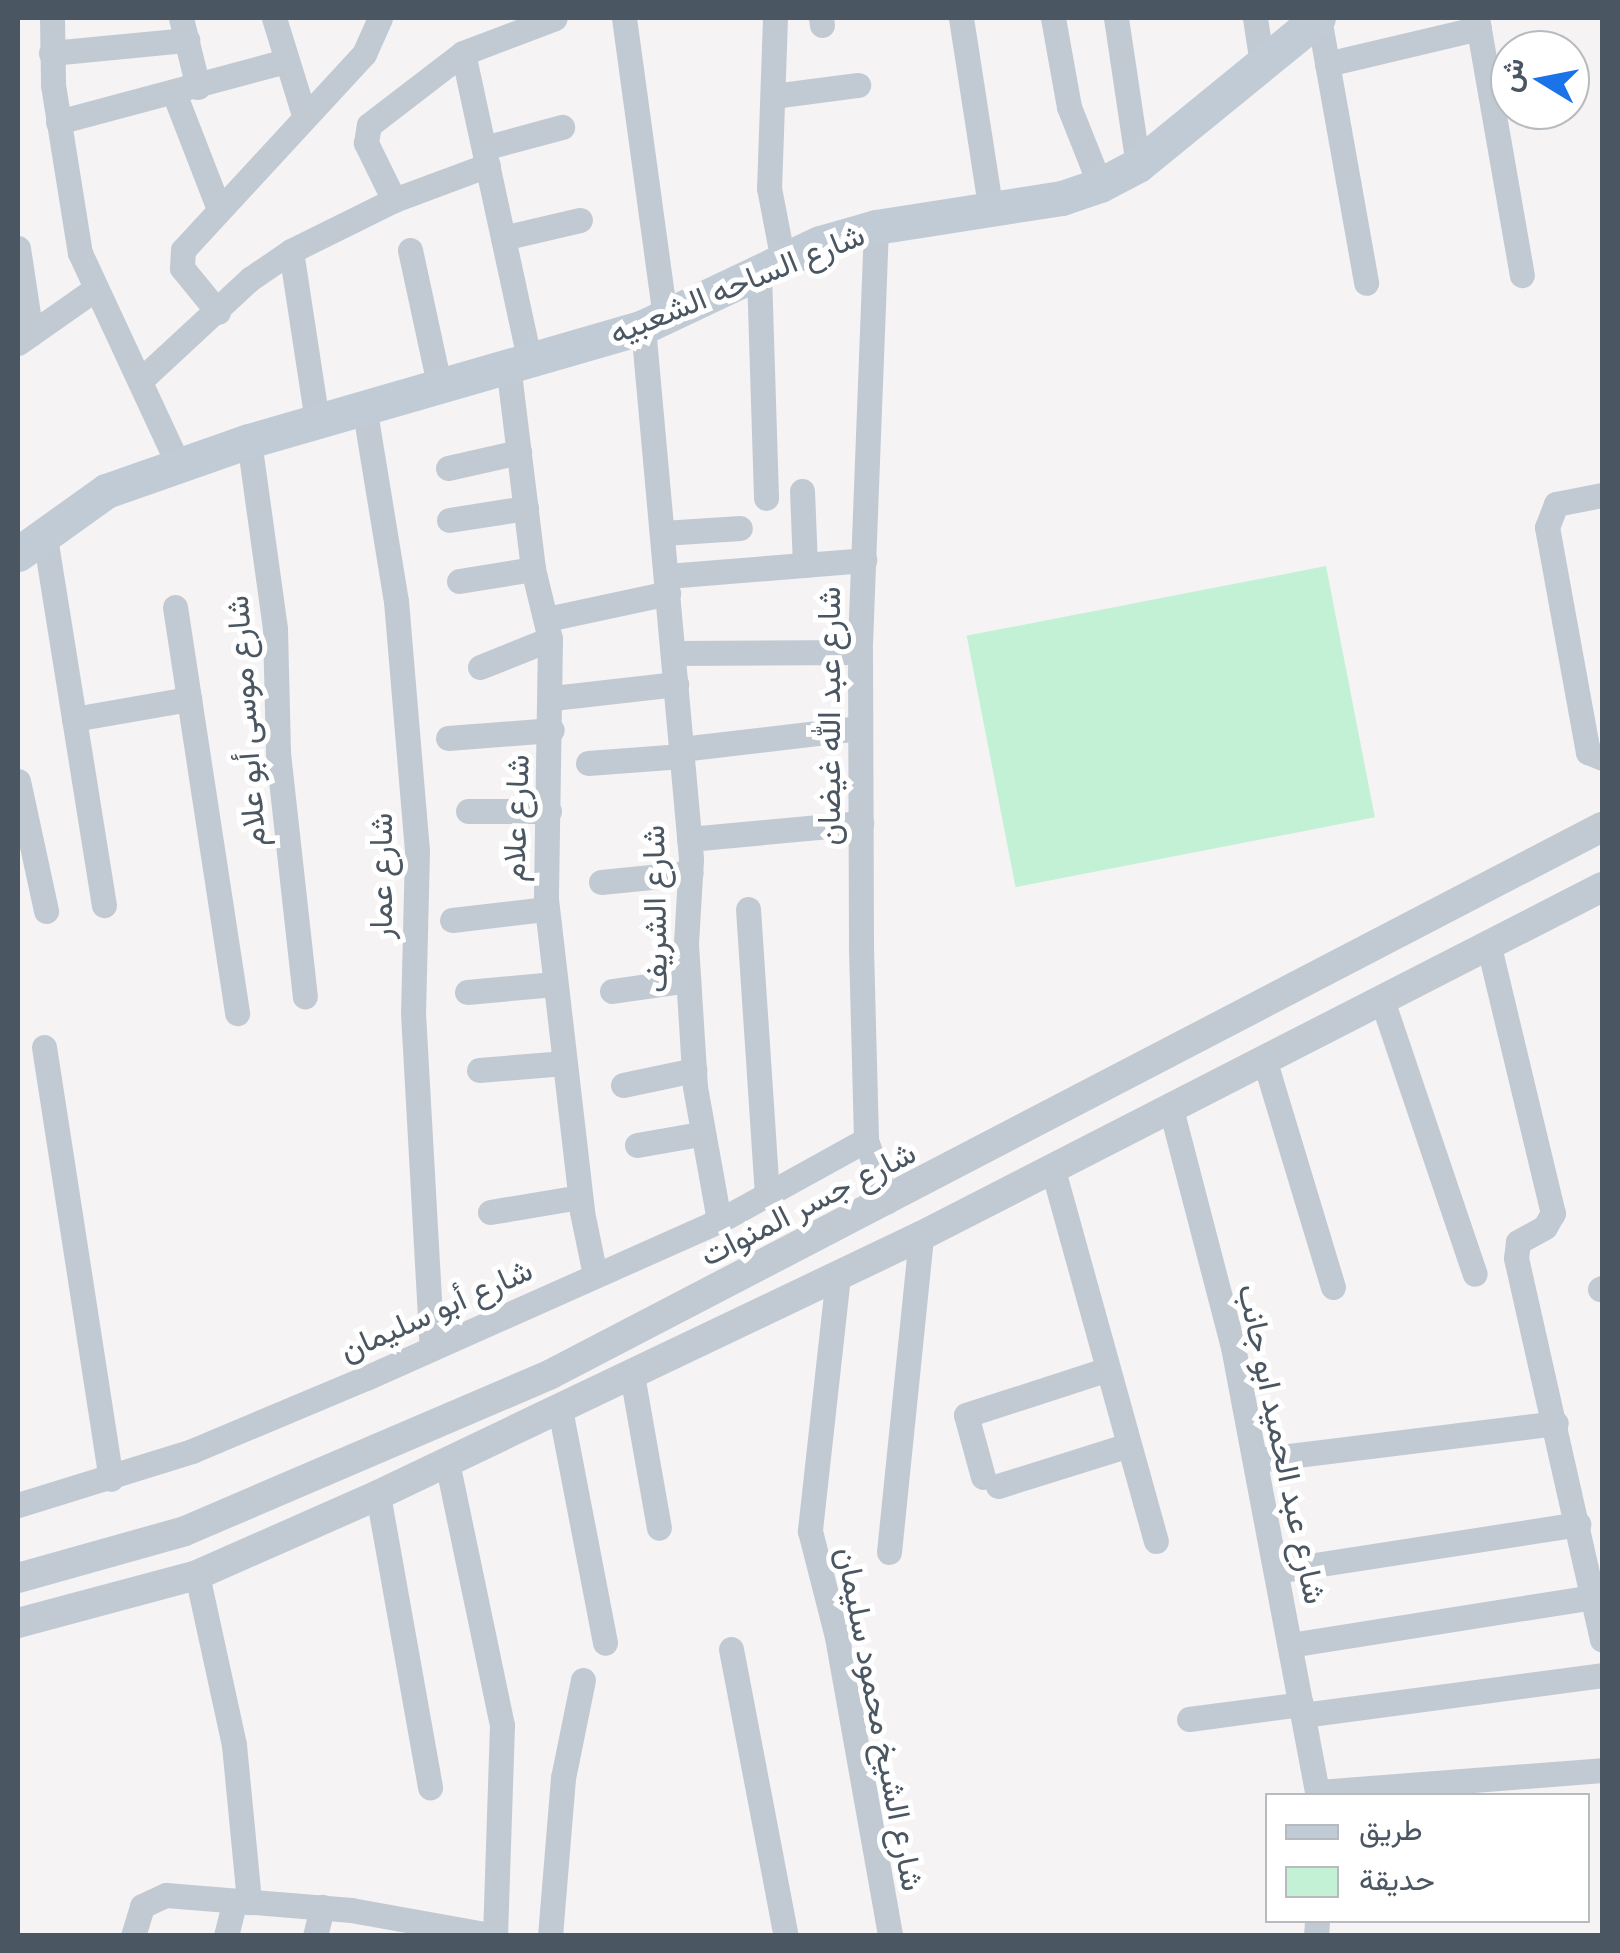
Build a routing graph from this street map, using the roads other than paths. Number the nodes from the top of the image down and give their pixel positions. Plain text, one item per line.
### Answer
1 (52, 18) edge
2 (274, 18) edge
3 (380, 18) edge
4 (555, 18) edge
5 (624, 18) edge
6 (775, 18) edge
7 (961, 18) edge
8 (1053, 18) edge
9 (1116, 18) edge
10 (1255, 18) edge
11 (1318, 18) edge
12 (1478, 23) edge
13 (184, 28) edge
14 (463, 52) junction
15 (51, 53) junction
16 (285, 61) junction
17 (1262, 64) junction
18 (1327, 64) junction
19 (858, 85) dead end
20 (186, 90) junction
21 (773, 96) junction
22 (304, 116) junction
23 (58, 122) junction
24 (562, 127) dead end
25 (486, 156) junction
26 (1138, 166) junction
27 (1100, 185) junction
28 (394, 200) junction
29 (219, 209) junction
30 (991, 211) junction
31 (580, 220) dead end
32 (876, 228) junction
33 (503, 238) junction
34 (18, 248) edge
35 (410, 250) dead end
36 (291, 251) junction
37 (771, 267) junction
38 (1522, 274) dead end
39 (1366, 284) dead end
40 (95, 290) junction
41 (218, 312) junction
42 (654, 323) junction
43 (24, 338) edge
44 (518, 362) junction
45 (143, 378) junction
46 (439, 384) junction
47 (364, 406) junction
48 (317, 420) junction
49 (249, 441) junction
50 (519, 452) junction
51 (178, 464) junction
52 (448, 468) dead end
53 (802, 491) dead end
54 (1602, 494) edge
55 (766, 498) dead end
56 (526, 508) junction
57 (449, 520) dead end
58 (740, 528) dead end
59 (44, 531) junction
60 (664, 532) junction
61 (18, 554) edge
62 (864, 560) junction
63 (805, 565) junction
64 (533, 569) junction
65 (459, 581) dead end
66 (668, 584) junction
67 (175, 607) dead end
68 (549, 629) junction
69 (860, 652) junction
70 (674, 653) junction
71 (480, 668) dead end
72 (676, 684) junction
73 (553, 698) junction
74 (189, 699) junction
75 (74, 719) junction
76 (860, 728) junction
77 (552, 730) junction
78 (448, 738) dead end
79 (681, 752) junction
80 (1602, 758) edge
81 (588, 763) dead end
82 (18, 781) edge
83 (468, 811) dead end
84 (548, 812) junction
85 (861, 823) junction
86 (1602, 827) edge
87 (689, 839) junction
88 (691, 873) junction
89 (602, 882) dead end
90 (1602, 887) edge
91 (104, 905) dead end
92 (748, 908) dead end
93 (546, 910) junction
94 (46, 911) dead end
95 (452, 920) dead end
96 (1489, 947) junction
97 (688, 980) junction
98 (555, 984) junction
99 (612, 991) dead end
100 (467, 992) dead end
101 (305, 997) dead end
102 (1382, 1000) junction
103 (237, 1013) dead end
104 (44, 1047) dead end
105 (1265, 1062) junction
106 (565, 1063) junction
107 (479, 1070) dead end
108 (694, 1070) junction
109 (623, 1085) dead end
110 (1171, 1109) junction
111 (700, 1134) junction
112 (866, 1140) junction
113 (637, 1145) dead end
114 (1052, 1170) junction
115 (767, 1196) junction
116 (580, 1197) junction
117 (887, 1202) junction
118 (490, 1212) dead end
119 (719, 1222) junction
120 (921, 1236) junction
121 (1475, 1274) dead end
122 (595, 1275) junction
123 (838, 1276) junction
124 (1333, 1287) dead end
125 (432, 1348) junction
126 (1108, 1368) junction
127 (632, 1375) junction
128 (560, 1409) junction
129 (1556, 1423) junction
130 (1129, 1445) junction
131 (1256, 1460) junction
132 (448, 1462) junction
133 (111, 1479) junction
134 (378, 1495) junction
135 (18, 1505) edge
136 (1578, 1524) junction
137 (660, 1528) dead end
138 (1156, 1541) dead end
139 (889, 1552) dead end
140 (1276, 1571) junction
141 (197, 1575) junction
142 (18, 1578) edge
143 (1594, 1597) junction
144 (18, 1623) edge
145 (1602, 1640) edge
146 (606, 1643) dead end
147 (1290, 1646) junction
148 (730, 1649) dead end
149 (1602, 1675) edge
150 (583, 1680) dead end
151 (1302, 1709) junction
152 (1189, 1719) dead end
153 (1602, 1770) edge
154 (430, 1787) dead end
155 (1318, 1793) edge
156 (1330, 1793) edge
157 (242, 1901) junction
158 (322, 1907) junction
159 (496, 1935) edge
160 (132, 1936) edge
161 (226, 1936) edge
162 (315, 1936) edge
163 (550, 1936) edge
164 (786, 1936) edge
165 (890, 1936) edge

1 - 15 street
2 - 16 street
3 - 22 street
4 - 14 street
5 - 42 street, شارع الشريف
6 - 21 street
7 - 30 street
8 - 27 street
9 - 26 street
10 - 17 street
11 - 17 main road, شارع الساحه الشعبيه
11 - 18 street
12 - 18 street
12 - 38 street
13 - 15 street
13 - 20 street
14 - 25 street, شارع علام
14 - 28 street
15 - 23 street
16 - 20 street
16 - 22 street
17 - 26 main road, شارع الساحه الشعبيه
18 - 39 street
19 - 21 street
20 - 23 street
20 - 29 street
21 - 37 street
22 - 29 street
23 - 40 street
24 - 25 street
25 - 28 street
25 - 33 street, شارع علام
26 - 27 main road, شارع الساحه الشعبيه
27 - 30 main road, شارع الساحه الشعبيه
28 - 36 street
29 - 41 street
30 - 32 main road, شارع الساحه الشعبيه
31 - 33 street
32 - 37 main road, شارع الساحه الشعبيه
32 - 62 street, شارع عبد الله غيضان
33 - 44 street, شارع علام
34 - 43 street
35 - 46 street
36 - 41 street
36 - 48 street
37 - 42 main road, شارع الساحه الشعبيه
37 - 55 street
40 - 43 street
40 - 45 street
41 - 45 street
42 - 44 main road, شارع الساحه الشعبيه
42 - 60 street, شارع الشريف
44 - 46 main road, شارع الساحه الشعبيه
44 - 50 street, شارع علام
45 - 51 street
46 - 47 main road, شارع الساحه الشعبيه
47 - 48 main road, شارع الساحه الشعبيه
47 - 125 street, شارع عمار
48 - 49 main road, شارع الساحه الشعبيه
49 - 51 main road, شارع الساحه الشعبيه
49 - 101 street, شارع موسى أبو علام
50 - 52 street
50 - 56 street, شارع علام
51 - 59 main road, شارع الساحه الشعبيه
53 - 63 street
54 - 80 street
56 - 57 street
56 - 64 street, شارع علام
58 - 60 street
59 - 61 main road, شارع الساحه الشعبيه
59 - 75 street
60 - 66 street, شارع الشريف
62 - 63 street
62 - 69 street, شارع عبد الله غيضان
63 - 66 street
64 - 65 street
64 - 68 street, شارع علام
66 - 68 street
66 - 70 street, شارع الشريف
67 - 74 street
68 - 71 street
68 - 73 street, شارع علام
69 - 70 street
69 - 76 street, شارع عبد الله غيضان
70 - 72 street, شارع الشريف
72 - 73 street
72 - 79 street, شارع الشريف
73 - 77 street, شارع علام
74 - 75 street
74 - 103 street
75 - 91 street
76 - 79 street
76 - 85 street, شارع عبد الله غيضان
77 - 78 street
77 - 84 street, شارع علام
79 - 81 street
79 - 87 street, شارع الشريف
82 - 94 street
83 - 84 street
84 - 93 street, شارع علام
85 - 87 street
85 - 112 street, شارع عبد الله غيضان
86 - 117 street, شارع جسر المنوات
87 - 88 street, شارع الشريف
88 - 89 street
88 - 97 street, شارع الشريف
90 - 96 street
92 - 115 street
93 - 95 street
93 - 98 street, شارع علام
96 - 102 street
96 - 129 street
97 - 99 street
97 - 108 street, شارع الشريف
98 - 100 street
98 - 106 street, شارع علام
102 - 105 street
102 - 121 street
104 - 133 street
105 - 110 street
105 - 124 street
106 - 107 street
106 - 116 street, شارع علام
108 - 109 street
108 - 111 street, شارع الشريف
110 - 114 street
110 - 131 street, شارع عبد الحميد ابو جانب
111 - 113 street
111 - 119 street, شارع الشريف
112 - 115 street, شارع أبو سليمان
112 - 117 street, شارع عبد الله غيضان
114 - 120 street
114 - 126 street
115 - 119 street, شارع أبو سليمان
116 - 118 street
116 - 122 street, شارع علام
117 - 142 street, شارع جسر المنوات
119 - 122 street, شارع أبو سليمان
120 - 123 street
120 - 139 street
122 - 125 street, شارع أبو سليمان
123 - 127 street
123 - 165 street, شارع الشيخ محمود سليمان
125 - 133 street, شارع أبو سليمان
126 - 130 street
126 - 130 street
127 - 128 street
127 - 137 street
128 - 132 street
128 - 146 street
129 - 131 street
129 - 136 street
130 - 138 street
131 - 140 street, شارع عبد الحميد ابو جانب
132 - 134 street
132 - 159 street
133 - 135 street, شارع أبو سليمان
134 - 141 street
134 - 154 street
136 - 140 street
136 - 143 street
140 - 147 street, شارع عبد الحميد ابو جانب
141 - 144 street
141 - 157 street
143 - 145 street
143 - 147 street
147 - 151 street, شارع عبد الحميد ابو جانب
148 - 164 street
149 - 151 street
150 - 163 street
151 - 152 street
151 - 155 street, شارع عبد الحميد ابو جانب
153 - 156 street
157 - 158 street
157 - 160 street
157 - 161 street
158 - 159 street
158 - 162 street

